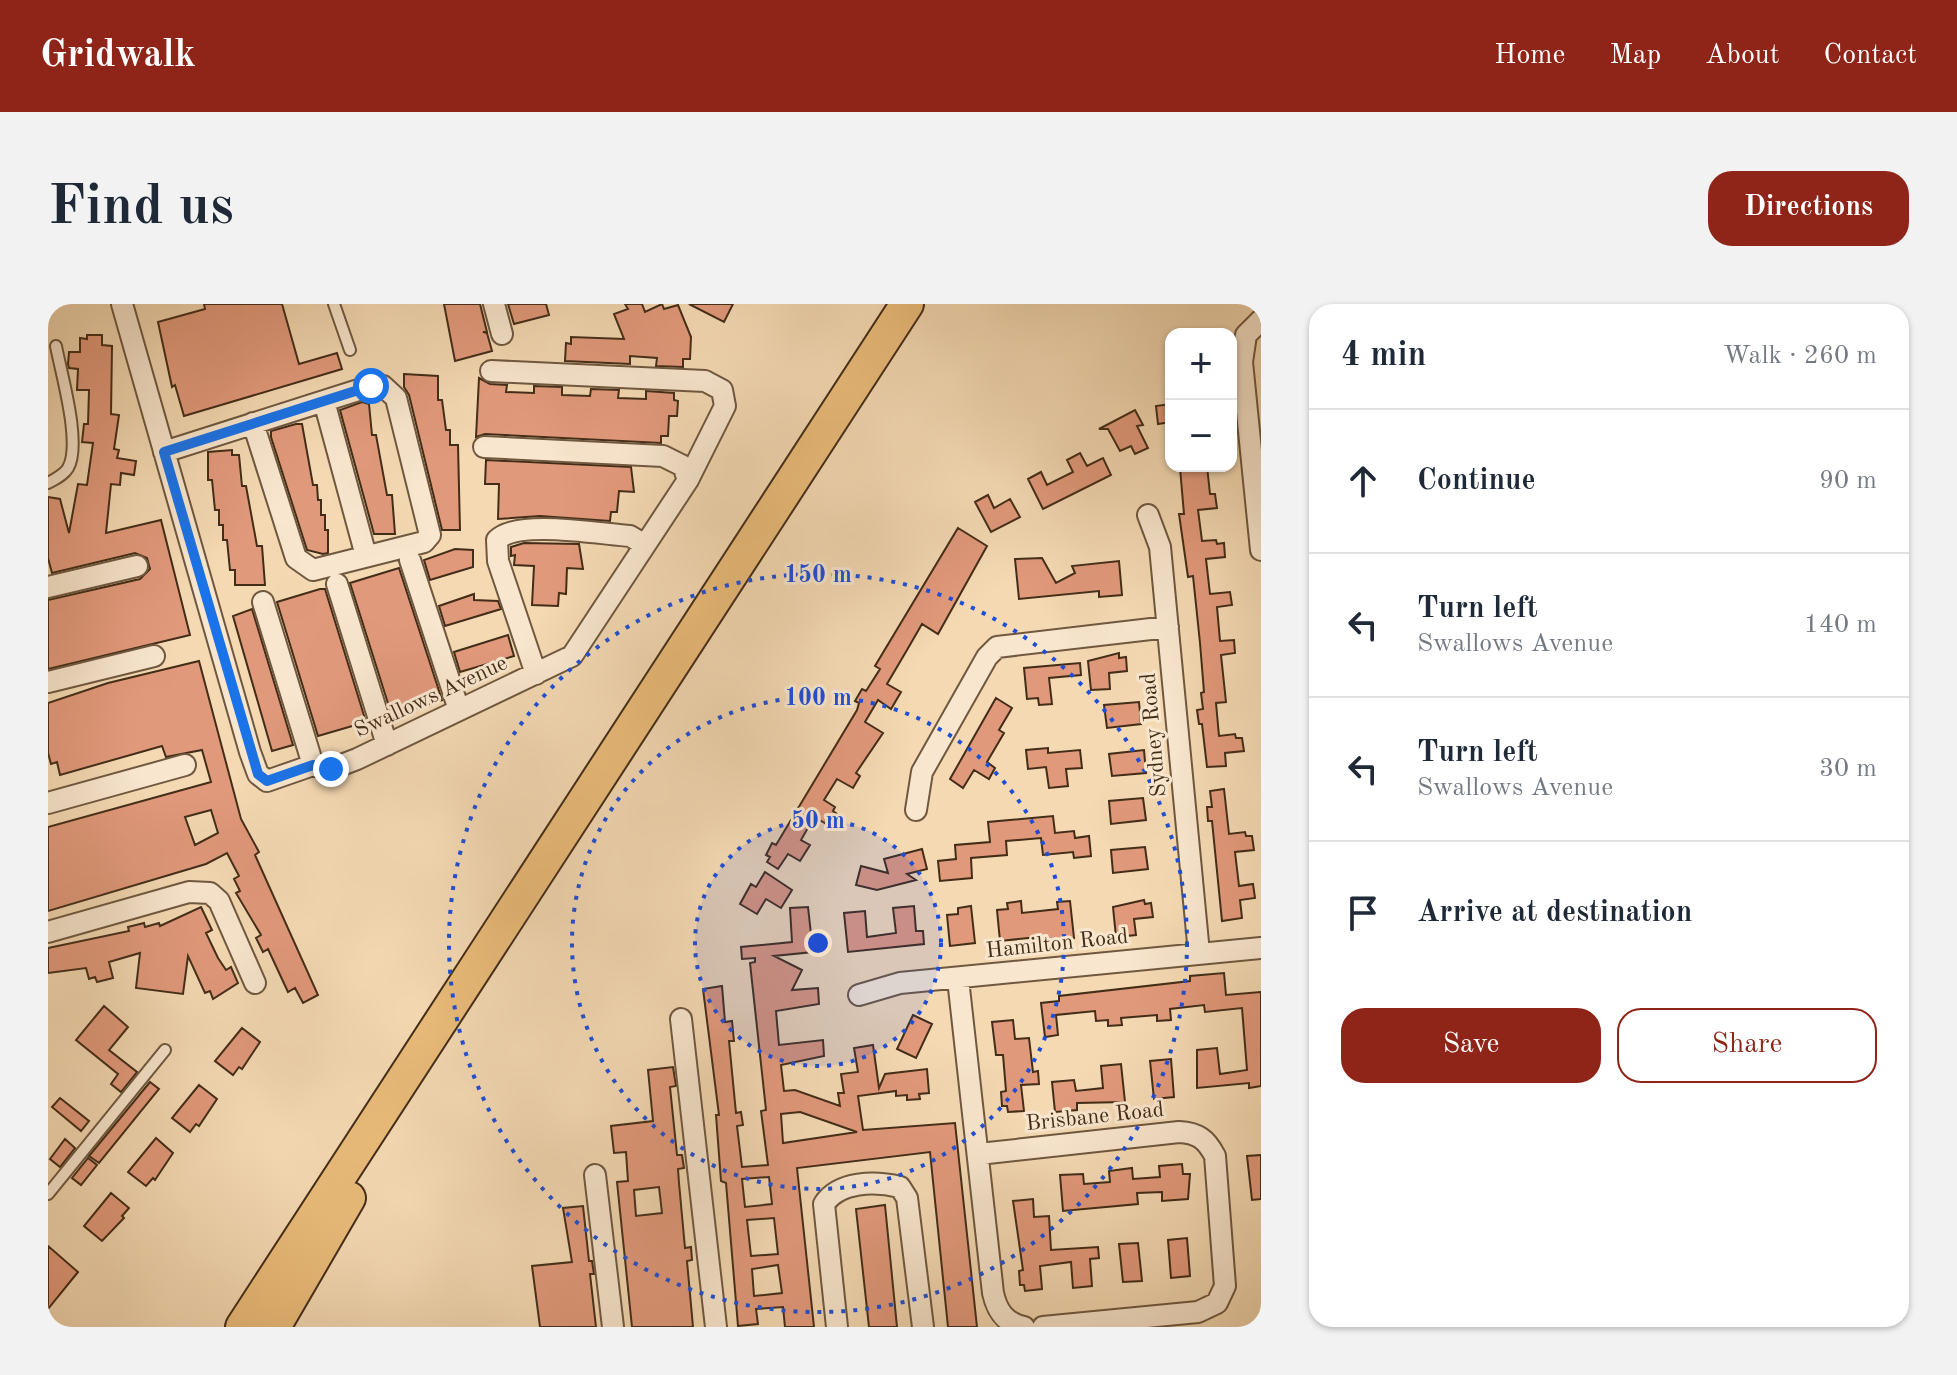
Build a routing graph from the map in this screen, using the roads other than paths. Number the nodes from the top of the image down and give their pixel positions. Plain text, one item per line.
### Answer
1 (122, 304) edge
2 (334, 304) edge
3 (494, 304) edge
4 (907, 304) edge
5 (1261, 320) edge
6 (502, 334) dead end
7 (56, 346) dead end
8 (350, 350) dead end
9 (491, 371) dead end
10 (324, 401) junction
11 (253, 423) junction
12 (484, 447) dead end
13 (164, 452) junction
14 (688, 480) junction
15 (48, 483) edge
16 (1148, 515) dead end
17 (642, 548) junction
18 (1261, 550) edge
19 (366, 556) junction
20 (410, 560) dead end
21 (137, 566) dead end
22 (337, 584) dead end
23 (48, 587) edge
24 (263, 602) dead end
25 (1168, 627) junction
26 (154, 656) dead end
27 (536, 674) junction
28 (48, 682) edge
29 (459, 710) junction
30 (387, 745) junction
31 (185, 765) dead end
32 (313, 765) junction
33 (48, 803) edge
34 (916, 810) dead end
35 (48, 932) edge
36 (1261, 948) edge
37 (1199, 953) junction
38 (958, 979) junction
39 (255, 983) dead end
40 (859, 995) dead end
41 (681, 1019) dead end
42 (165, 1050) dead end
43 (422, 1052) junction
44 (979, 1154) junction
45 (595, 1175) dead end
46 (48, 1194) edge
47 (242, 1327) edge
48 (274, 1327) edge
49 (613, 1327) edge
50 (716, 1327) edge
51 (837, 1327) edge
52 (923, 1327) edge
53 (1024, 1327) edge
54 (1043, 1327) edge

1 - 13 street, Swallows Avenue
2 - 8 lane
3 - 6 street
4 - 43 highway
5 - 18 street
7 - 15 lane
9 - 14 street, Swallows Avenue
10 - 11 street
10 - 19 street
10 - 19 street
11 - 13 street
11 - 19 street
12 - 14 street
13 - 32 street, Swallows Avenue
14 - 17 street, Swallows Avenue
16 - 25 street, Sydney Road
17 - 27 street, Swallows Avenue
17 - 27 street
20 - 29 street
21 - 23 street
22 - 30 street
24 - 32 street
25 - 34 street
25 - 37 street, Sydney Road
26 - 28 street
27 - 29 street, Swallows Avenue
29 - 30 street, Swallows Avenue
30 - 32 street, Swallows Avenue
31 - 33 street
35 - 39 street
36 - 37 street, Hamilton Road
37 - 38 street, Hamilton Road
38 - 40 street, Hamilton Road
38 - 44 street
41 - 50 street
42 - 46 lane
43 - 47 highway
43 - 48 highway
44 - 53 street
44 - 54 street, Brisbane Road
45 - 49 street
51 - 52 street

